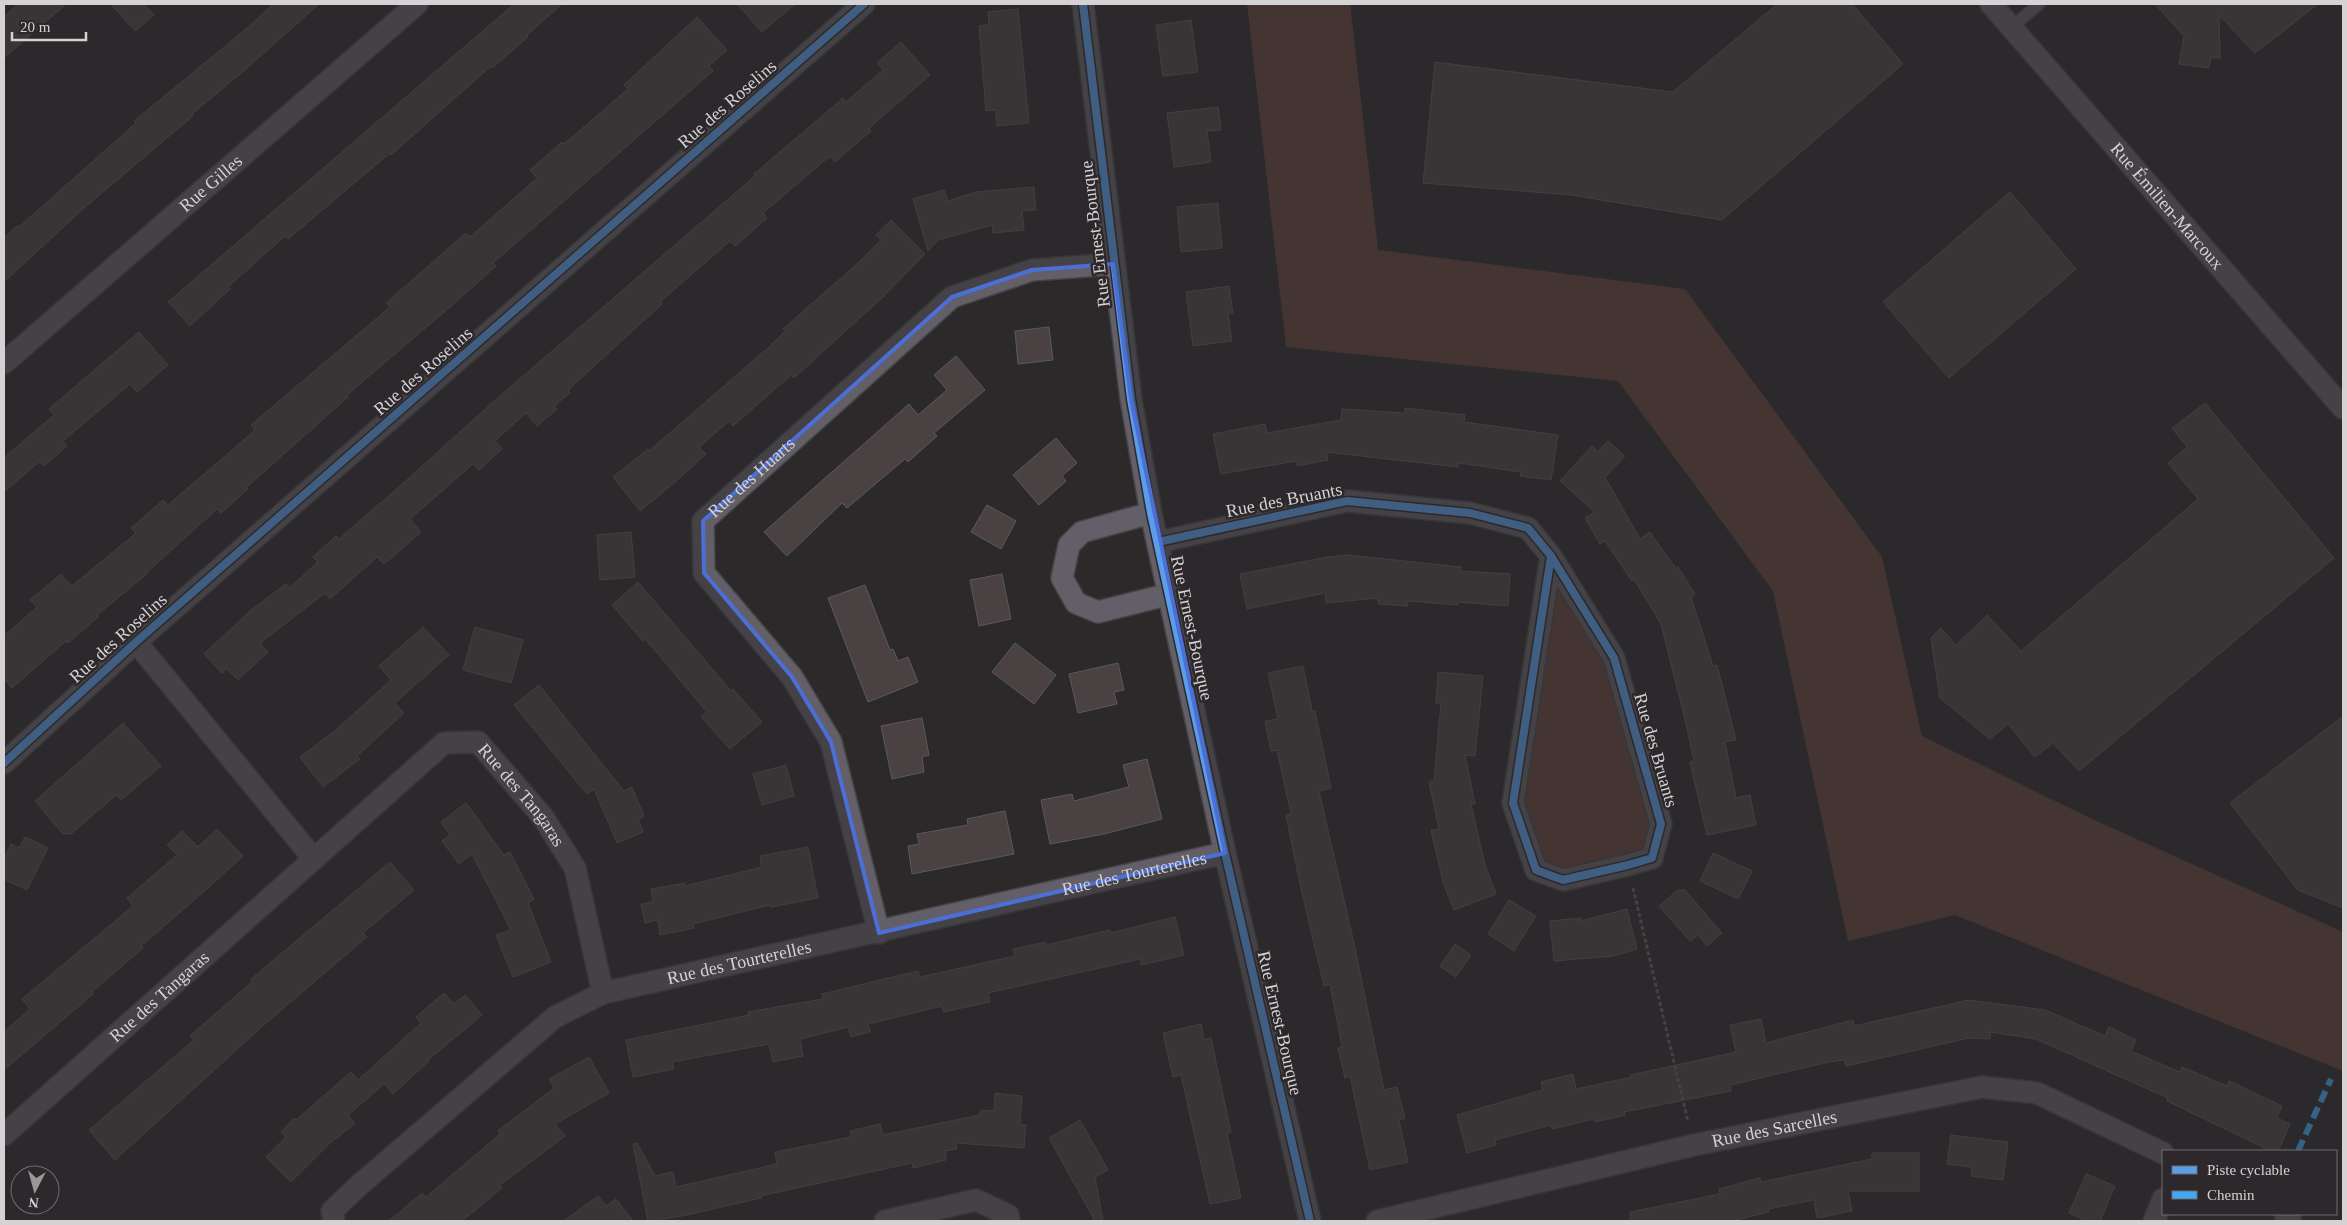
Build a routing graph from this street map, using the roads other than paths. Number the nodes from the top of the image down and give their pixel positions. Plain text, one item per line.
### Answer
1 (417, 4) edge
2 (864, 4) edge
3 (1083, 4) edge
4 (1991, 4) edge
5 (2039, 4) edge
6 (2012, 27) junction
7 (1114, 264) junction
8 (4, 363) edge
9 (2343, 408) edge
10 (1151, 513) junction
11 (1158, 542) junction
12 (1551, 556) junction
13 (1170, 594) junction
14 (136, 642) junction
15 (4, 763) edge
16 (1226, 853) junction
17 (313, 858) junction
18 (879, 933) junction
19 (603, 993) junction
20 (4, 1135) edge
21 (2162, 1153) edge
22 (2162, 1201) edge
23 (334, 1221) edge
24 (885, 1221) edge
25 (1009, 1221) edge
26 (1310, 1221) edge
27 (1377, 1221) edge
28 (2154, 1221) edge

1 - 8 street, Rue Gilles
2 - 14 street, Rue des Roselins
3 - 7 street, Rue Ernest-Bourque
4 - 6 street, Rue Émilien-Marcoux
5 - 6 lane
6 - 9 street, Rue Émilien-Marcoux
7 - 10 street, Rue Ernest-Bourque
7 - 18 street, Rue des Huarts
10 - 11 street, Rue Ernest-Bourque
10 - 13 street, Rue Ernest-Bourque
11 - 12 street, Rue des Bruants
11 - 13 street, Rue Ernest-Bourque
12 - 12 street, Rue des Bruants
13 - 16 street, Rue Ernest-Bourque
14 - 15 street, Rue des Roselins
14 - 17 street
16 - 18 street, Rue des Tourterelles
16 - 26 street, Rue Ernest-Bourque
17 - 19 street, Rue des Tangaras
17 - 20 street, Rue des Tangaras
18 - 19 street, Rue des Tourterelles
19 - 23 street, Rue des Tourterelles
21 - 27 street, Rue des Sarcelles
22 - 28 street
24 - 25 street

